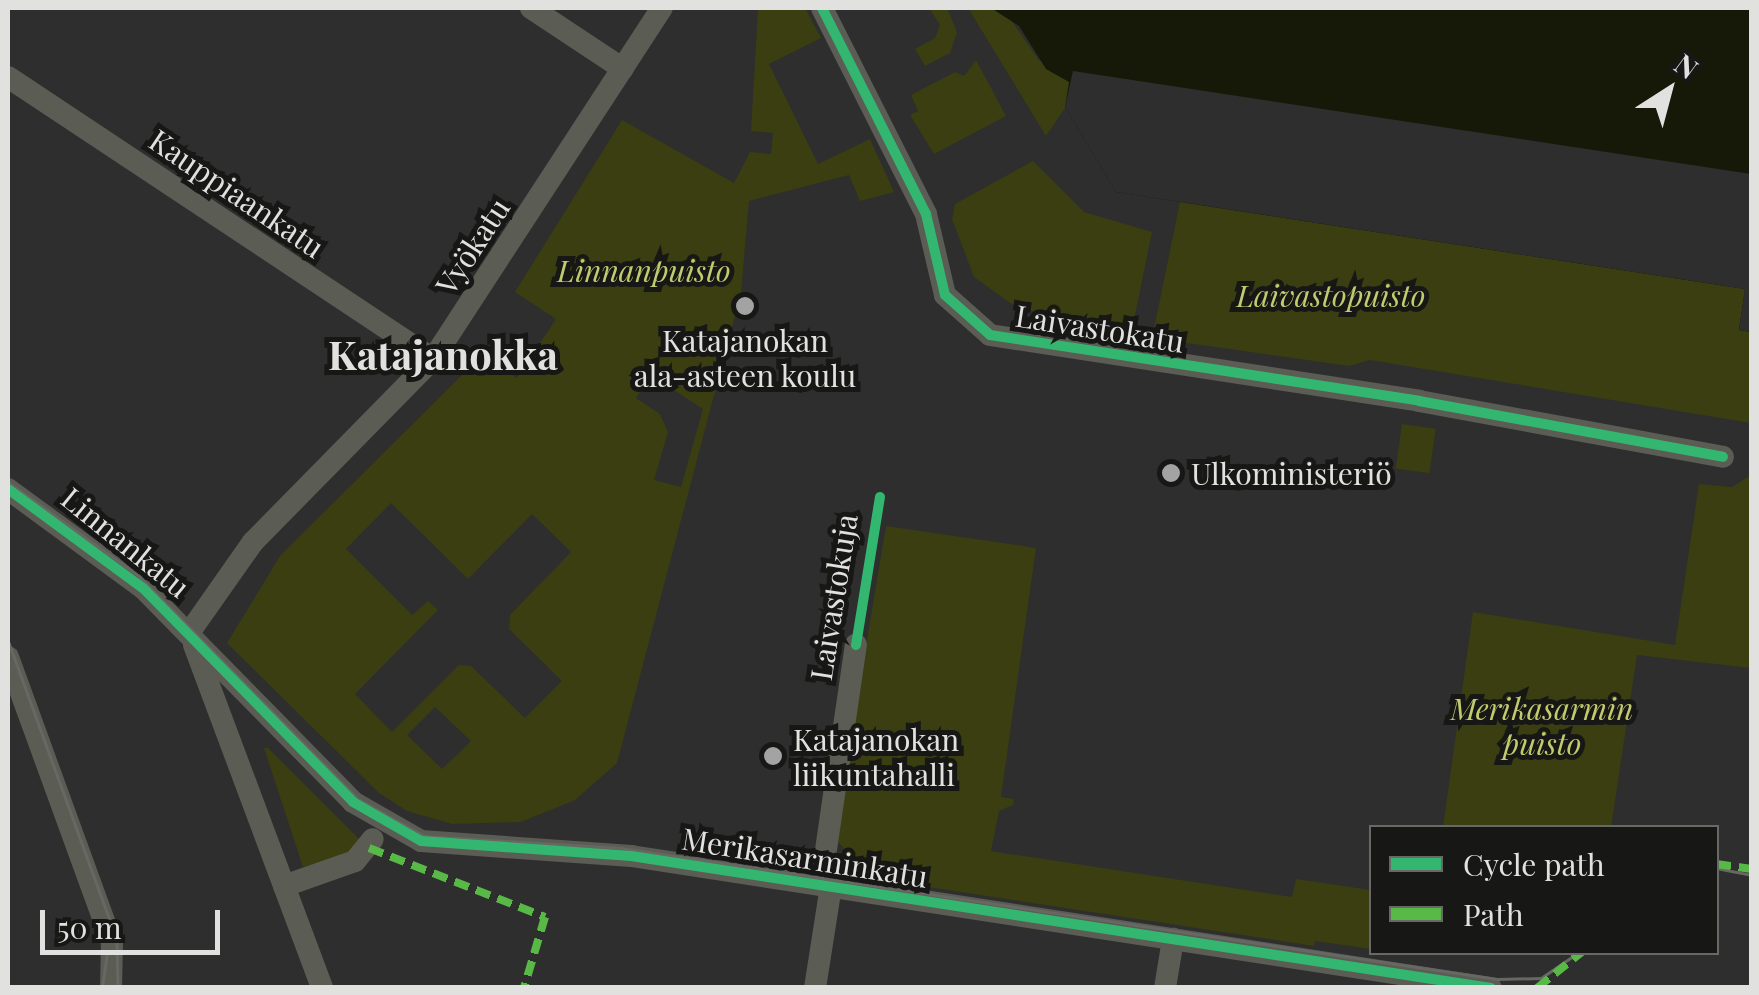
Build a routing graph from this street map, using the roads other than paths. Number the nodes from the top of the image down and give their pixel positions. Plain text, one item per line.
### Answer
1 (531, 8) edge
2 (662, 8) edge
3 (822, 8) edge
4 (623, 68) junction
5 (8, 77) edge
6 (433, 359) junction
7 (1724, 456) dead end
8 (8, 489) edge
9 (189, 633) junction
10 (856, 644) dead end
11 (8, 657) edge
12 (373, 838) dead end
13 (826, 885) junction
14 (284, 886) junction
15 (1172, 939) junction
16 (111, 988) edge
17 (322, 988) edge
18 (814, 988) edge
19 (1165, 988) edge
20 (1491, 988) edge

1 - 4 street
2 - 4 street, Vyökatu
3 - 7 street, Laivastokatu
4 - 6 street, Vyökatu
5 - 6 street, Kauppiaankatu
6 - 9 street, Vyökatu
8 - 9 street, Linnankatu
9 - 13 street, Merikasarminkatu
9 - 14 street, Linnankatu
10 - 13 street, Laivastokuja
11 - 16 street
12 - 14 street
13 - 15 street, Merikasarminkatu
13 - 18 street, Laivastokuja
14 - 17 street, Linnankatu
15 - 19 street
15 - 20 street, Merikasarminkatu

